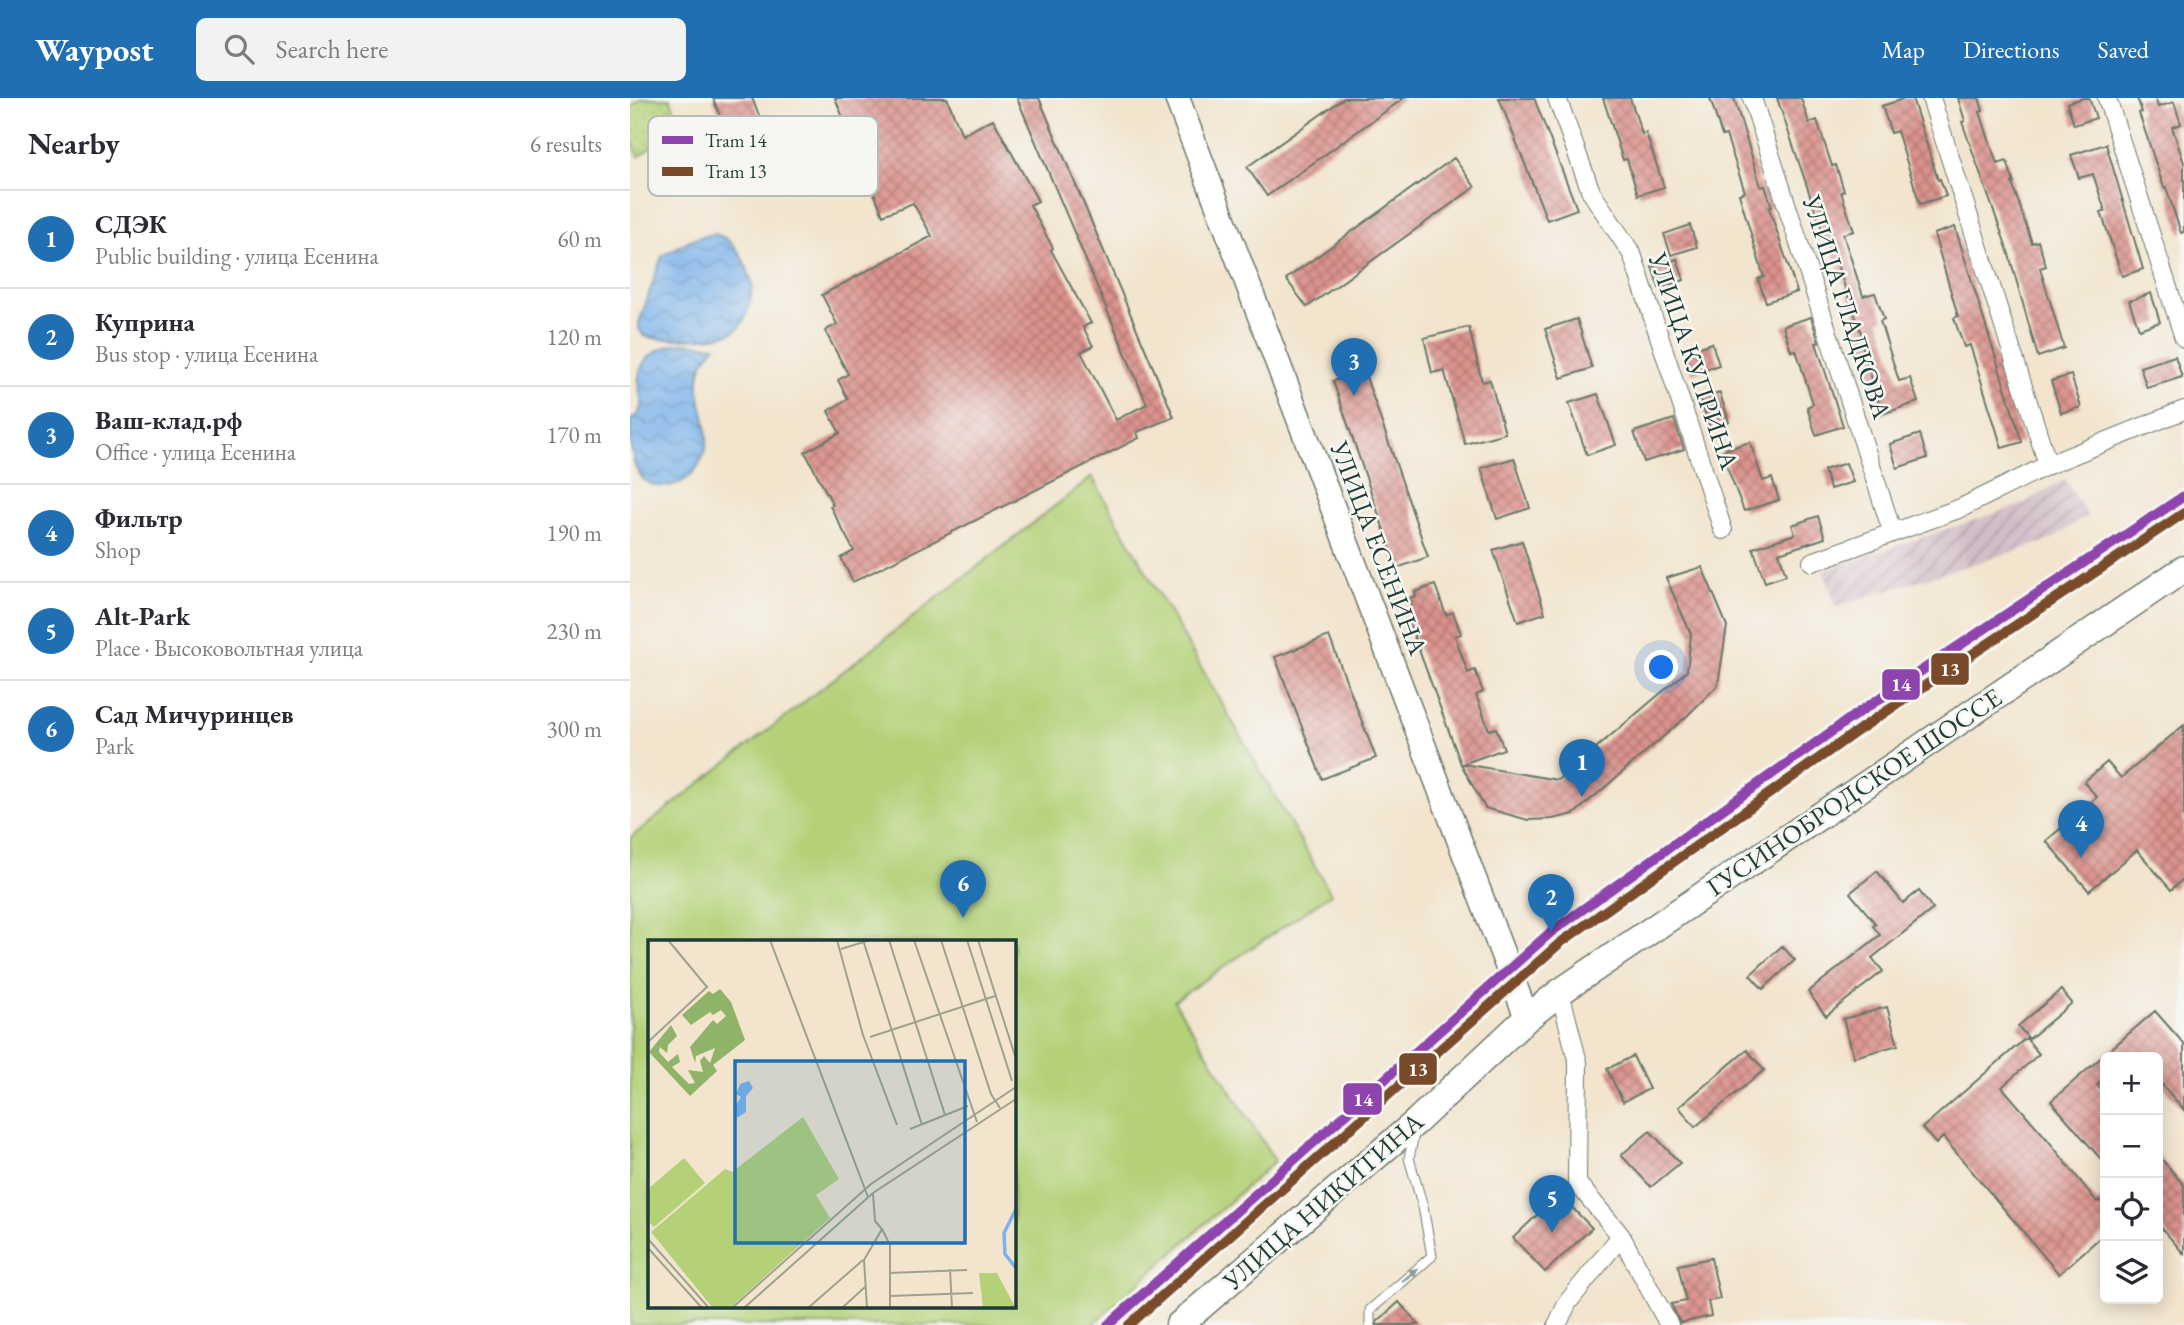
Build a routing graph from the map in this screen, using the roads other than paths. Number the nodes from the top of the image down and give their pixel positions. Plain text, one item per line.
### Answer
1 (1177, 98) edge
2 (1557, 98) edge
3 (1752, 98) edge
4 (1931, 98) edge
5 (2107, 98) edge
6 (2184, 338) edge
7 (2184, 410) edge
8 (2048, 465) junction
9 (1723, 530) dead end
10 (1892, 531) junction
11 (1812, 562) dead end
12 (2184, 569) edge
13 (1560, 992) junction
14 (1527, 1018) junction
15 (1416, 1122) junction
16 (1621, 1236) junction
17 (1184, 1324) edge
18 (1370, 1325) edge
19 (1557, 1325) edge
20 (1669, 1325) edge

1 - 14 street, УЛИЦА ЕСЕНИНА
2 - 9 street, УЛИЦА КУПРИНА
3 - 10 street, УЛИЦА ГЛАДКОВА
4 - 8 street
5 - 6 street
7 - 8 street
8 - 10 street
10 - 11 street
12 - 13 main road, ГУСИНОБРОДСКОЕ ШОССЕ
13 - 14 main road, ГУСИНОБРОДСКОЕ ШОССЕ
13 - 16 street
14 - 15 main road, УЛИЦА НИКИТИНА
15 - 17 main road, УЛИЦА НИКИТИНА
18 -> 15 lane
16 - 19 street
16 - 20 street

